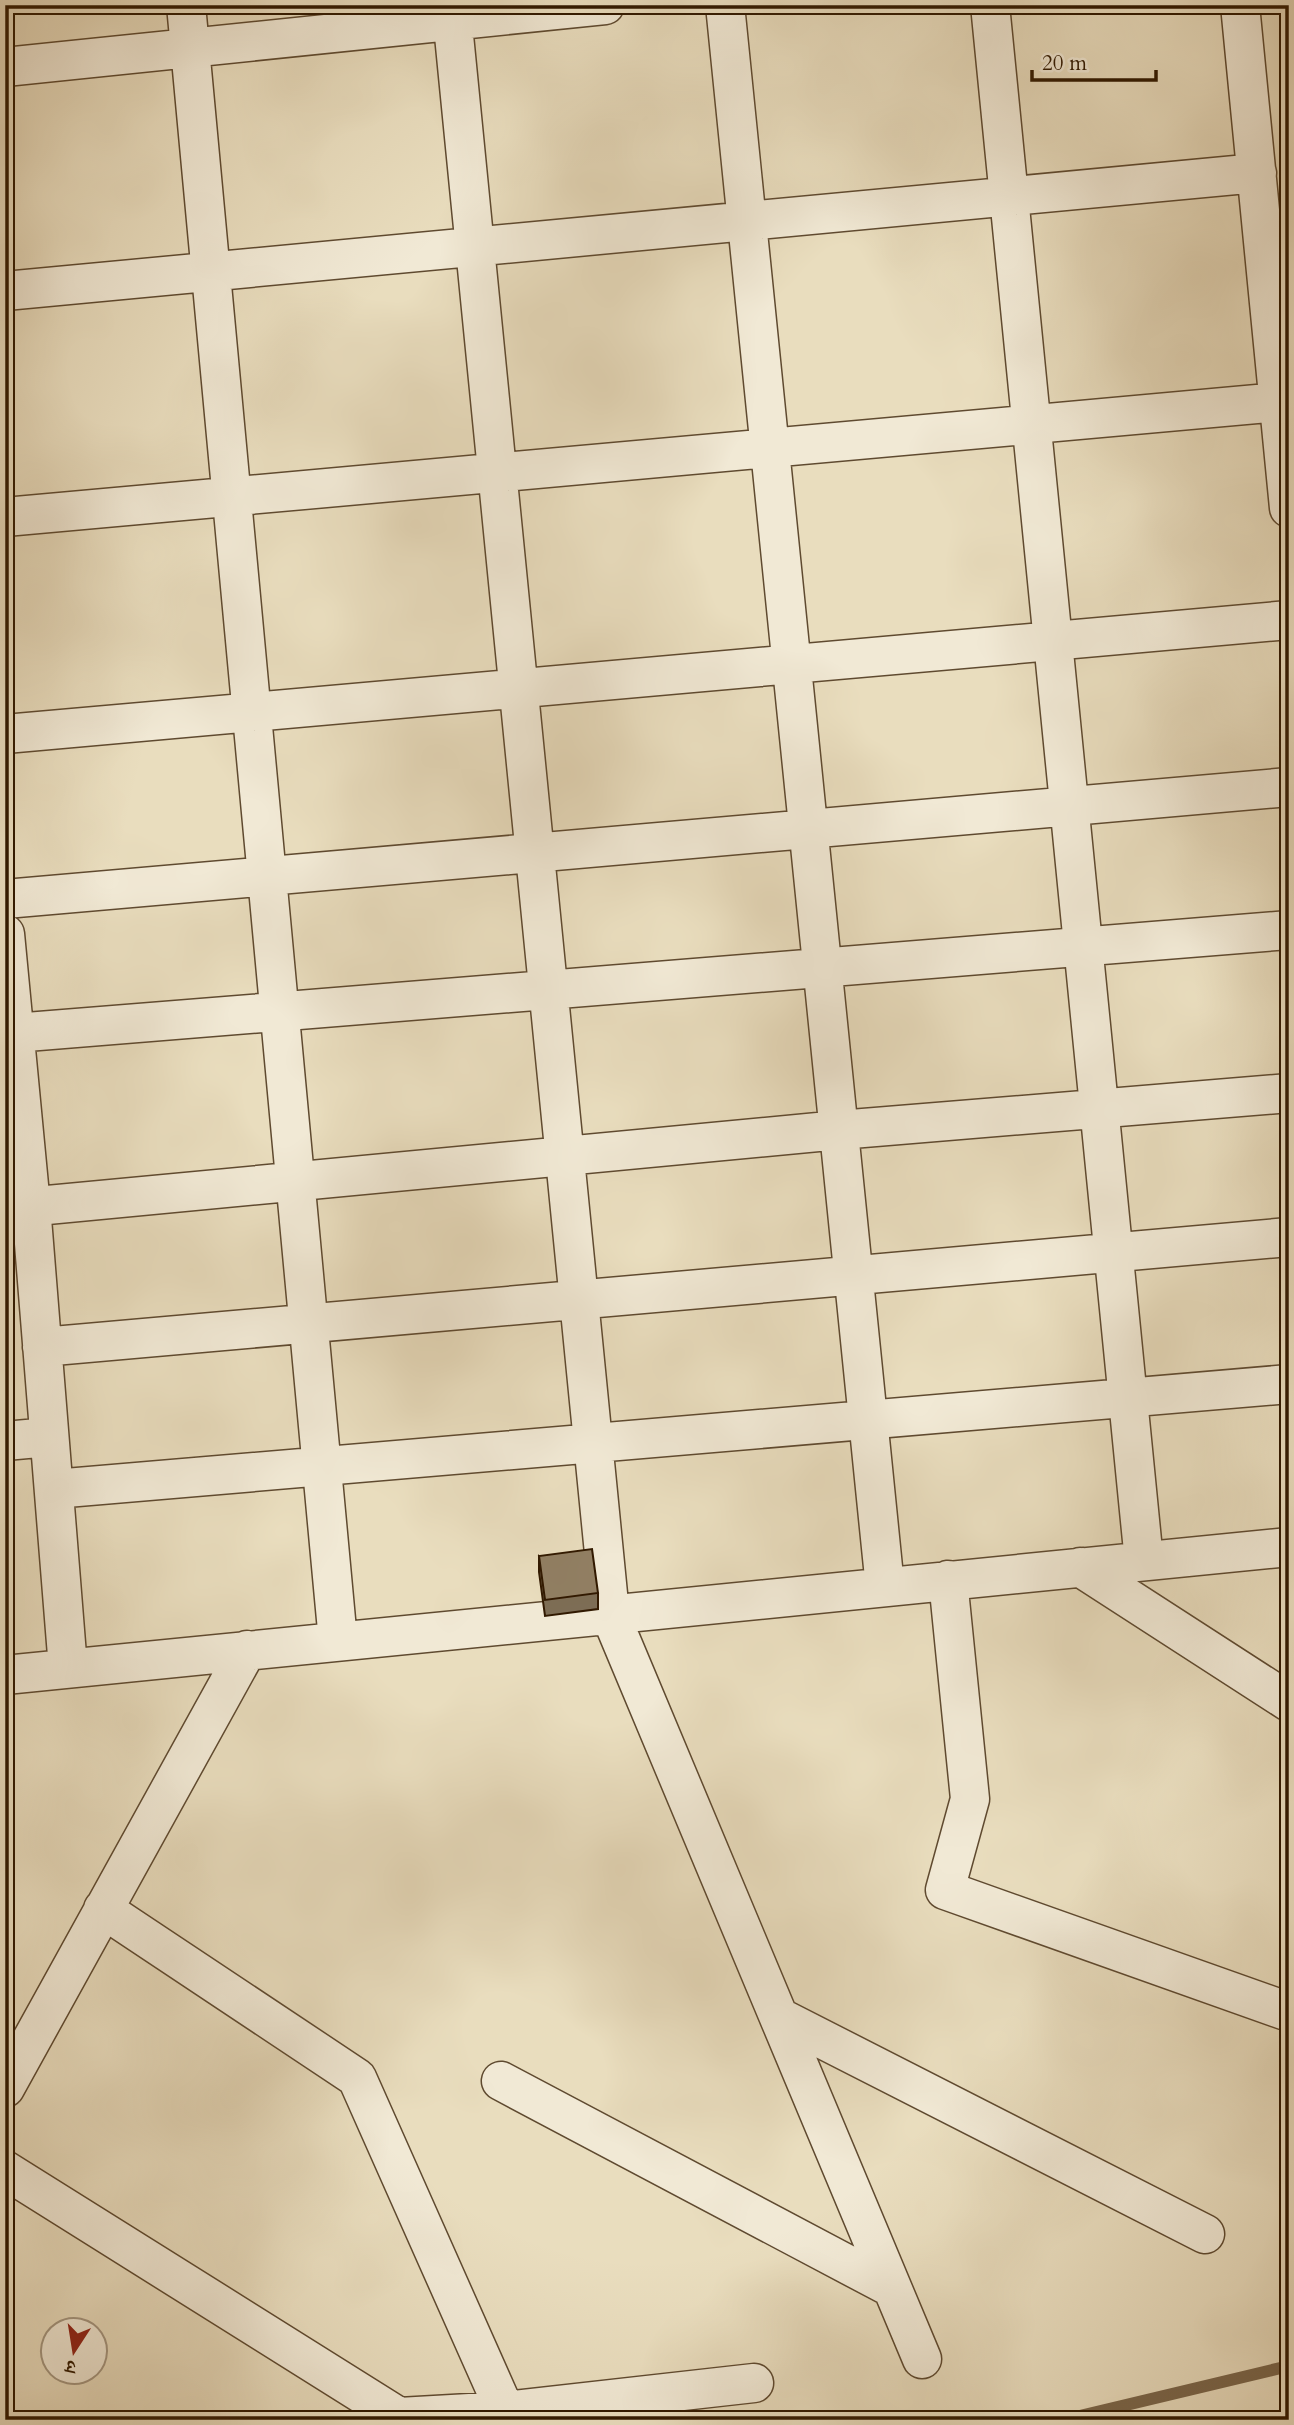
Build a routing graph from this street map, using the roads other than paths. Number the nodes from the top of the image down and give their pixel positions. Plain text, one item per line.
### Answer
1 (186, 5) edge
2 (605, 5) edge
3 (725, 5) edge
4 (990, 5) edge
5 (1240, 5) edge
6 (451, 13) edge
7 (190, 48) junction
8 (5, 67) edge
9 (1257, 173) junction
10 (1009, 196) junction
11 (747, 221) junction
12 (474, 246) junction
13 (211, 272) junction
14 (5, 291) edge
15 (1279, 402) junction
16 (1031, 425) junction
17 (770, 448) junction
18 (497, 473) junction
19 (232, 497) junction
20 (1289, 508) edge
21 (5, 517) edge
22 (1289, 620) edge
23 (1053, 641) junction
24 (791, 664) junction
25 (518, 688) junction
26 (252, 712) junction
27 (5, 734) edge
28 (1289, 787) edge
29 (1069, 806) junction
30 (809, 829) junction
31 (534, 853) junction
32 (267, 876) junction
33 (5, 899) edge
34 (1289, 930) edge
35 (1083, 947) junction
36 (6, 958) edge
37 (822, 968) junction
38 (548, 990) junction
39 (280, 1012) junction
40 (15, 1033) junction
41 (1289, 1093) edge
42 (1098, 1108) junction
43 (839, 1130) junction
44 (564, 1156) junction
45 (295, 1181) junction
46 (18, 1207) edge
47 (1289, 1237) edge
48 (1113, 1252) junction
49 (853, 1275) junction
50 (578, 1299) junction
51 (309, 1324) junction
52 (42, 1347) junction
53 (1289, 1384) edge
54 (1127, 1398) junction
55 (869, 1419) junction
56 (49, 1437) junction
57 (5, 1441) edge
58 (592, 1443) junction
59 (322, 1466) junction
60 (54, 1489) junction
61 (1289, 1547) edge
62 (1144, 1561) junction
63 (1080, 1567) junction
64 (948, 1580) junction
65 (885, 1587) junction
66 (610, 1614) junction
67 (338, 1641) junction
68 (247, 1650) junction
69 (68, 1668) junction
70 (5, 1675) edge
71 (1289, 1703) edge
72 (103, 1909) junction
73 (1289, 2012) edge
74 (779, 2017) junction
75 (501, 2081) dead end
76 (5, 2088) edge
77 (5, 2170) edge
78 (1205, 2234) dead end
79 (892, 2288) junction
80 (922, 2359) dead end
81 (754, 2383) dead end
82 (505, 2411) junction

1 - 7 street
2 - 6 street
3 - 11 street
4 - 10 street
5 - 9 street
6 - 7 street
6 - 12 street
7 - 8 street
7 - 13 street
9 - 10 street
9 - 15 street
10 - 11 street
10 - 16 street
11 - 12 street
11 - 17 street
12 - 13 street
12 - 18 street
13 - 14 street
13 - 19 street
15 - 16 street
15 - 20 street
16 - 17 street
16 - 23 street
17 - 18 street
17 - 24 street
18 - 19 street
18 - 25 street
19 - 21 street
19 - 26 street
22 - 23 street
23 - 24 street
23 - 29 street
24 - 25 street
24 - 30 street
25 - 26 street
25 - 31 street
26 - 27 street
26 - 32 street
28 - 29 street
29 - 30 street
29 - 35 street
30 - 31 street
30 - 37 street
31 - 32 street
31 - 38 street
32 - 33 street
32 - 39 street
34 - 35 street
35 - 37 street
35 - 42 street
36 - 40 street
37 - 38 street
37 - 43 street
38 - 39 street
38 - 44 street
39 - 40 street
39 - 45 street
40 - 46 street
41 - 42 street
42 - 43 street
42 - 48 street
43 - 44 street
43 - 49 street
44 - 45 street
44 - 50 street
45 - 46 street
45 - 51 street
46 - 52 street
47 - 48 street
48 - 49 street
48 - 54 street
49 - 50 street
49 - 55 street
50 - 51 street
50 - 58 street
51 - 52 street
51 - 59 street
52 - 56 street
53 - 54 street
54 - 55 street
54 - 62 street
55 - 58 street
55 - 65 street
56 - 57 street
56 - 60 street
58 - 59 street
58 - 66 street
59 - 60 street
59 - 67 street
60 - 69 street
61 - 62 street
62 - 63 street
63 - 64 street
63 - 71 street
64 - 65 street
64 - 73 street
65 - 66 street
66 - 67 street
66 - 74 street
67 - 68 street
68 - 69 street
68 - 72 street
69 - 70 street
72 - 76 street
72 - 82 street
74 - 78 street
74 - 79 street
75 - 79 street
77 - 82 street
79 - 80 street
81 - 82 street

